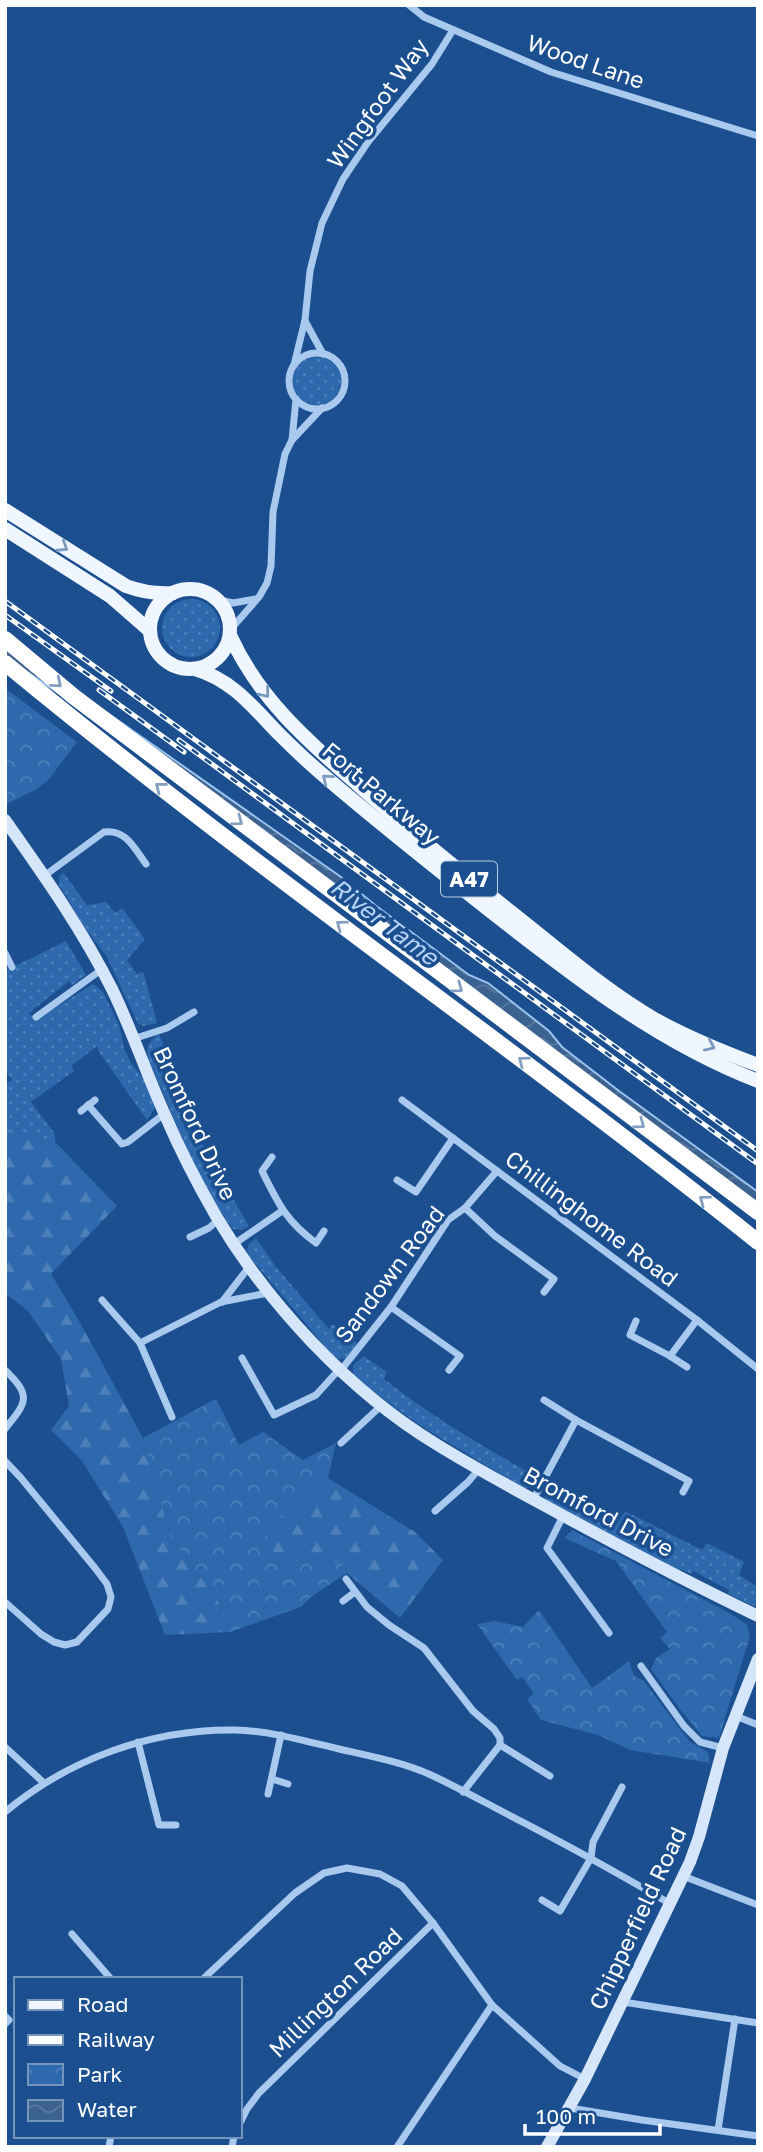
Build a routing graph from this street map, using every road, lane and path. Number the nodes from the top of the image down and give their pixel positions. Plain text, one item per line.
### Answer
1 (409, 5) edge
2 (453, 30) junction
3 (758, 136) edge
4 (305, 320) junction
5 (323, 354) junction
6 (294, 365) junction
7 (296, 400) junction
8 (322, 408) junction
9 (292, 440) junction
10 (5, 510) edge
11 (5, 529) edge
12 (176, 592) junction
13 (259, 597) junction
14 (216, 598) junction
15 (149, 630) junction
16 (230, 633) junction
17 (5, 639) edge
18 (5, 663) edge
19 (195, 668) junction
20 (5, 820) edge
21 (146, 864) dead end
22 (44, 876) junction
23 (5, 953) edge
24 (12, 967) dead end
25 (101, 970) junction
26 (194, 1012) dead end
27 (36, 1017) dead end
28 (133, 1038) junction
29 (758, 1065) edge
30 (758, 1081) edge
31 (402, 1100) dead end
32 (81, 1111) dead end
33 (164, 1114) junction
34 (453, 1138) junction
35 (272, 1157) dead end
36 (497, 1171) junction
37 (397, 1180) dead end
38 (465, 1208) junction
39 (282, 1211) junction
40 (758, 1212) edge
41 (218, 1220) junction
42 (324, 1231) dead end
43 (190, 1237) dead end
44 (758, 1242) edge
45 (233, 1244) junction
46 (249, 1267) junction
47 (544, 1292) dead end
48 (268, 1293) junction
49 (102, 1300) dead end
50 (221, 1302) junction
51 (391, 1307) junction
52 (697, 1320) junction
53 (636, 1321) dead end
54 (140, 1343) junction
55 (670, 1356) junction
56 (242, 1358) dead end
57 (687, 1367) dead end
58 (758, 1369) edge
59 (5, 1370) edge
60 (341, 1370) junction
61 (449, 1370) dead end
62 (544, 1400) dead end
63 (382, 1405) junction
64 (172, 1417) dead end
65 (576, 1420) junction
66 (5, 1429) edge
67 (341, 1443) dead end
68 (5, 1461) edge
69 (479, 1469) junction
70 (683, 1492) dead end
71 (534, 1500) junction
72 (435, 1511) dead end
73 (563, 1516) junction
74 (345, 1578) dead end
75 (355, 1592) junction
76 (343, 1601) dead end
77 (5, 1602) edge
78 (758, 1616) edge
79 (609, 1633) dead end
80 (758, 1659) edge
81 (642, 1666) dead end
82 (736, 1716) junction
83 (758, 1726) edge
84 (281, 1735) junction
85 (138, 1742) junction
86 (500, 1745) junction
87 (5, 1747) edge
88 (723, 1748) junction
89 (550, 1776) dead end
90 (272, 1779) junction
91 (44, 1783) junction
92 (288, 1784) dead end
93 (622, 1787) dead end
94 (463, 1792) junction
95 (268, 1794) dead end
96 (5, 1812) edge
97 (176, 1825) dead end
98 (591, 1858) junction
99 (682, 1876) junction
100 (542, 1900) dead end
101 (670, 1903) junction
102 (758, 1905) edge
103 (433, 1923) junction
104 (72, 1934) dead end
105 (109, 1977) edge
106 (205, 1977) edge
107 (623, 2002) junction
108 (492, 2005) junction
109 (5, 2016) edge
110 (735, 2019) junction
111 (758, 2023) edge
112 (5, 2024) edge
113 (585, 2079) junction
114 (570, 2108) junction
115 (242, 2119) edge
116 (718, 2130) junction
117 (758, 2136) edge
118 (397, 2147) edge
119 (547, 2147) edge

1 - 2 street, Wood Lane
2 - 3 street, Wood Lane
2 - 4 street, Wingfoot Way
4 - 5 street
4 - 6 street, Wingfoot Way
5 - 6 street
5 - 8 street
6 - 7 street
7 - 8 street
7 - 9 street
8 - 9 street
9 - 13 street
10 -> 12 main road
11 - 15 main road, Fort Parkway
12 - 14 main road
12 - 15 main road
13 - 14 street
13 - 16 street
14 - 16 main road, Fort Parkway
15 - 19 main road, Fort Parkway
16 - 19 main road
16 -> 29 main road, Fort Parkway / A47
17 -> 40 highway
44 -> 18 highway
30 -> 19 main road, Fort Parkway / A47
20 - 22 street, Bromford Drive
21 - 22 street
22 - 25 street, Bromford Drive
23 - 24 street
25 - 27 street
25 - 28 street, Bromford Drive
26 - 28 street
28 - 33 street, Bromford Drive
31 - 34 street, Chillinghome Road
32 - 33 street
33 - 41 street, Bromford Drive
34 - 36 street, Chillinghome Road
34 - 37 street
35 - 39 street
36 - 38 street, Sandown Road
36 - 52 street, Chillinghome Road
38 - 47 street
38 - 51 street, Sandown Road
39 - 42 street
39 - 45 street
41 - 43 street
41 - 45 street, Bromford Drive
45 - 46 street, Bromford Drive
46 - 48 street, Bromford Drive
46 - 50 street
48 - 50 street
48 - 60 street, Bromford Drive
49 - 54 street
50 - 54 street
51 - 60 street, Sandown Road
51 - 61 street
52 - 55 street
52 - 58 street, Chillinghome Road
53 - 55 street
54 - 64 street
55 - 57 street
56 - 60 street, Sandown Road
59 - 66 street
60 - 63 street, Bromford Drive
62 - 65 street
63 - 67 street
63 - 69 street, Bromford Drive
65 - 70 street
65 - 71 street
68 - 77 street
69 - 71 street, Bromford Drive
69 - 72 street
71 - 73 street, Bromford Drive
73 - 78 street, Bromford Drive
73 - 79 street
74 - 75 street
75 - 76 street
75 - 86 street
80 - 82 street, Chipperfield Road
81 - 88 street
82 - 83 street
82 - 88 street, Chipperfield Road
84 - 85 street
84 - 90 street
84 - 94 street
85 - 91 street
85 - 97 street
86 - 89 street
86 - 94 street
87 - 91 street
88 - 99 street, Chipperfield Road
90 - 92 street
90 - 95 street
91 - 96 street
93 - 98 street
94 - 98 street
98 - 100 street
98 - 101 street
99 - 101 street, Chipperfield Road
99 - 102 street
101 - 107 street, Chipperfield Road
103 - 106 street
103 - 108 street
103 - 115 street, Millington Road
104 - 105 street
107 - 110 street
107 - 113 street, Chipperfield Road
108 - 113 street
108 - 118 street
109 - 112 street
110 - 111 street
110 - 116 street
113 - 114 street, Chipperfield Road
114 - 116 street
114 - 119 street, Chipperfield Road
116 - 117 street

